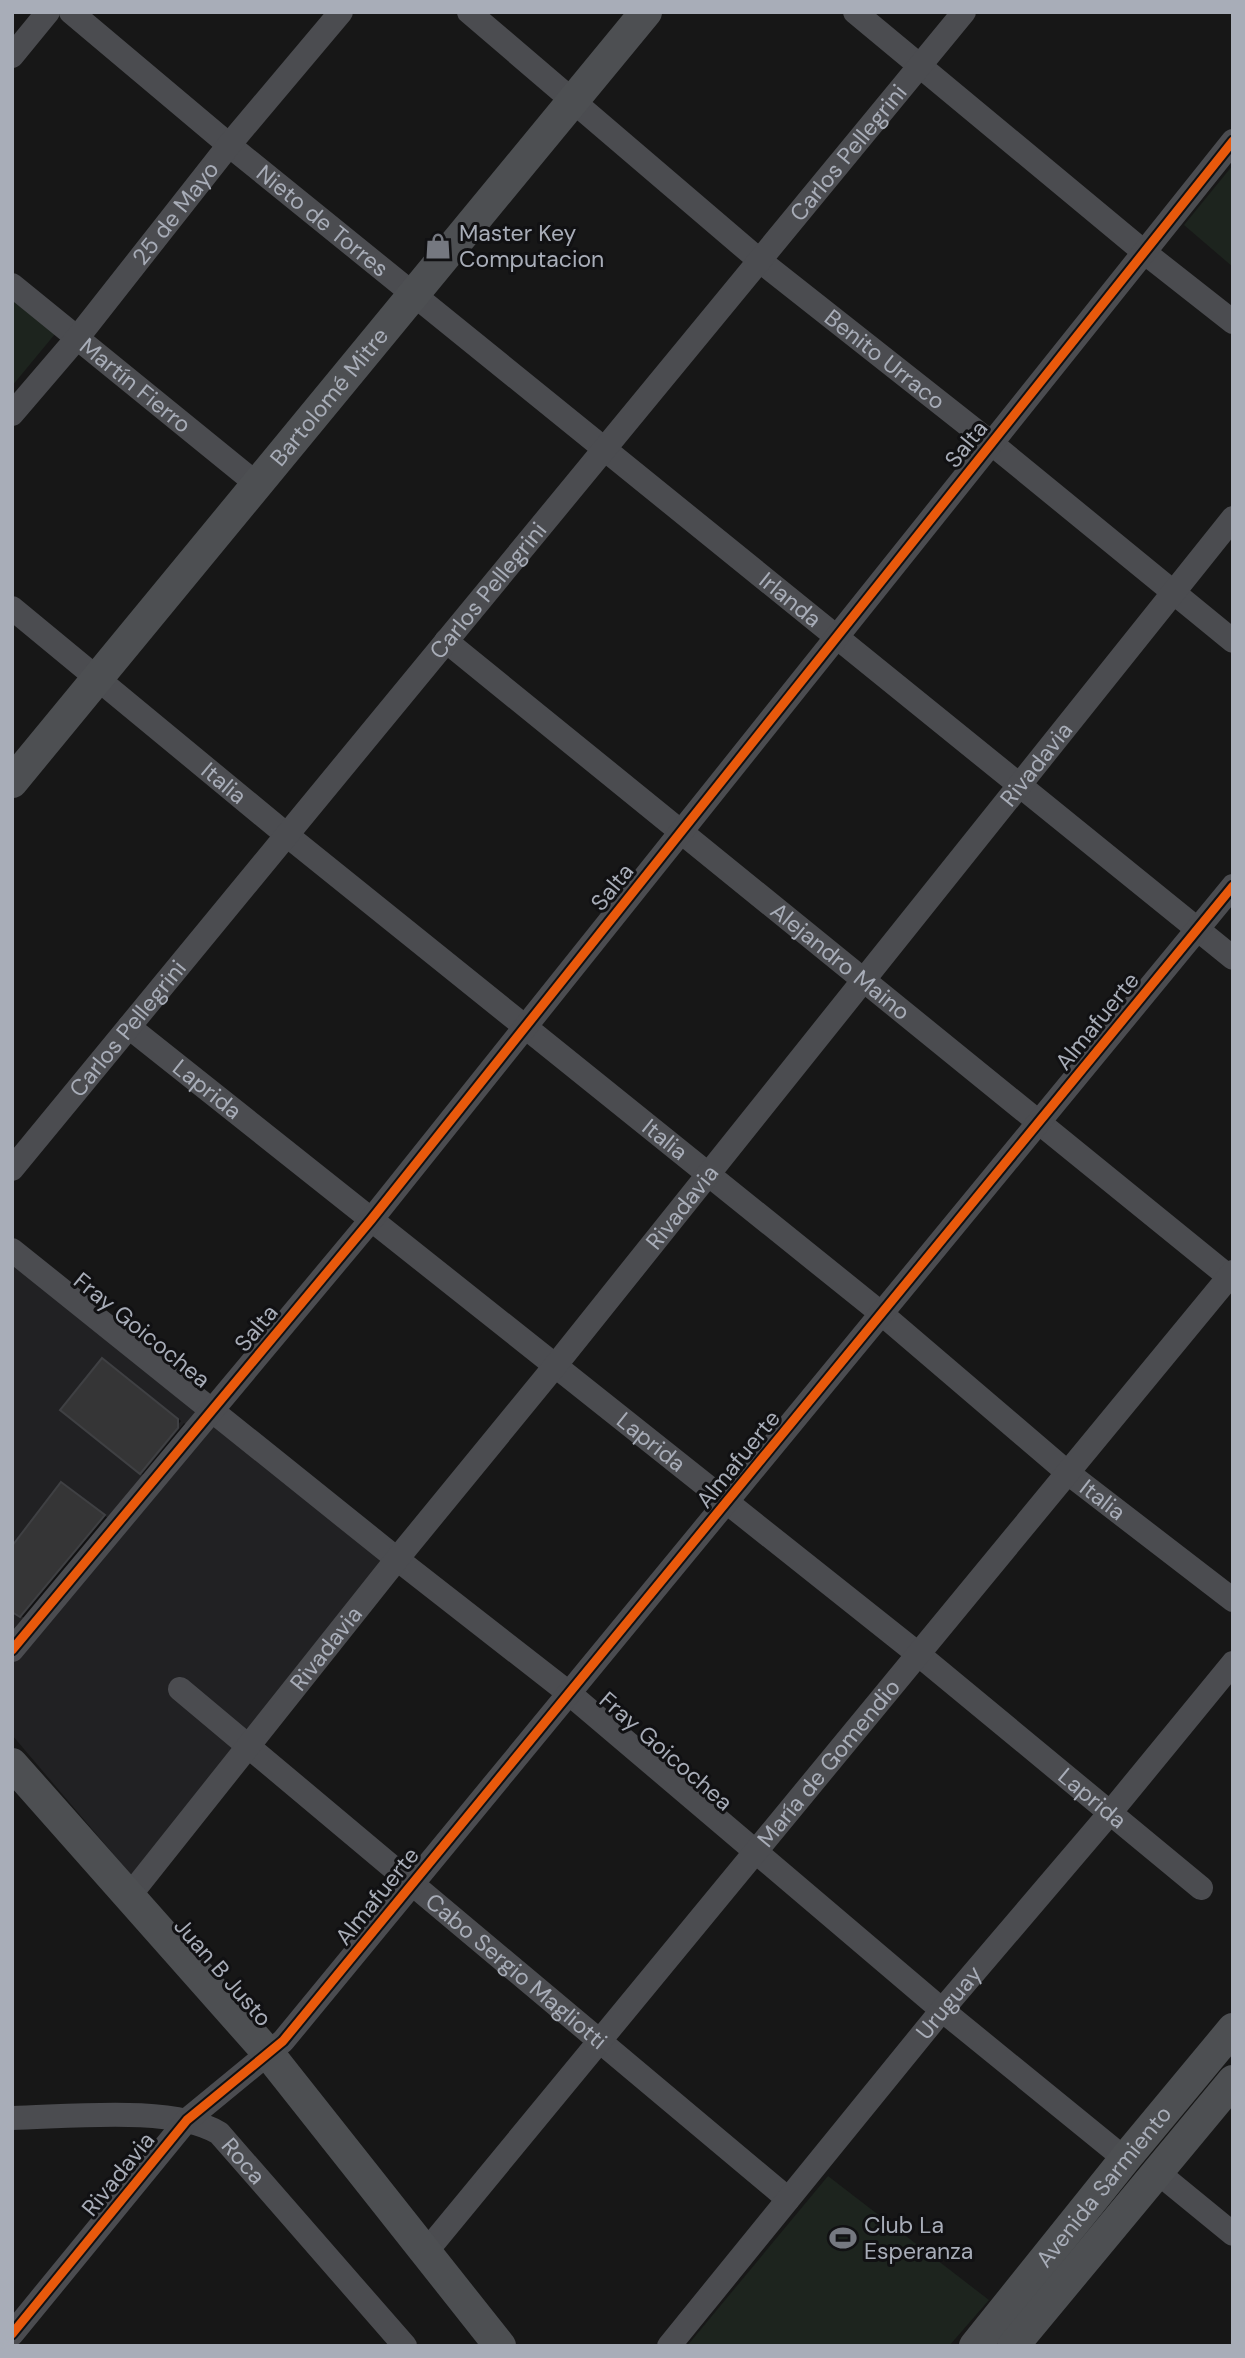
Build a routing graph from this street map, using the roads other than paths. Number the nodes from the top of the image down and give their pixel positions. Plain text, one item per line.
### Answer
1 (48, 12) edge
2 (71, 12) edge
3 (341, 12) edge
4 (468, 12) edge
5 (646, 12) edge
6 (855, 12) edge
7 (964, 12) edge
8 (12, 56) edge
9 (920, 66) junction
10 (574, 100) junction
11 (1233, 141) edge
12 (229, 145) junction
13 (1144, 252) junction
14 (760, 260) junction
15 (12, 285) edge
16 (413, 294) junction
17 (1233, 322) edge
18 (78, 337) junction
19 (12, 414) edge
20 (991, 443) junction
21 (605, 448) junction
22 (258, 485) junction
23 (1233, 518) edge
24 (1173, 593) junction
25 (12, 608) edge
26 (837, 636) junction
27 (446, 641) junction
28 (1233, 641) edge
29 (96, 678) junction
30 (12, 782) edge
31 (1020, 785) junction
32 (681, 831) junction
33 (288, 836) junction
34 (1233, 886) edge
35 (1197, 929) junction
36 (1233, 958) edge
37 (863, 980) junction
38 (525, 1026) junction
39 (129, 1027) junction
40 (1039, 1122) junction
41 (12, 1169) edge
42 (708, 1174) junction
43 (371, 1220) junction
44 (12, 1250) edge
45 (1231, 1277) edge
46 (882, 1314) junction
47 (555, 1366) junction
48 (212, 1410) junction
49 (1068, 1473) junction
50 (727, 1502) junction
51 (397, 1559) junction
52 (1233, 1600) edge
53 (12, 1650) edge
54 (918, 1654) junction
55 (1233, 1663) edge
56 (180, 1689) dead end
57 (570, 1694) junction
58 (250, 1747) junction
59 (12, 1764) edge
60 (1110, 1813) junction
61 (755, 1853) junction
62 (411, 1884) junction
63 (1201, 1888) dead end
64 (130, 1895) junction
65 (942, 2010) junction
66 (1233, 2029) edge
67 (600, 2041) junction
68 (268, 2053) junction
69 (1233, 2081) edge
70 (12, 2118) edge
71 (187, 2120) junction
72 (1125, 2159) junction
73 (1156, 2171) junction
74 (788, 2199) junction
75 (1233, 2234) edge
76 (425, 2253) junction
77 (12, 2334) edge
78 (495, 2344) edge
79 (405, 2346) edge
80 (668, 2346) edge
81 (975, 2346) edge
82 (1013, 2346) edge

1 - 8 street
2 - 12 street, Nieto de Torres
3 - 12 street, 25 de Mayo
4 - 10 street, Benito Urraco
5 - 10 main road, Bartolomé Mitre
6 - 9 street
7 - 9 street, Carlos Pellegrini
9 - 13 street
9 - 14 street, Carlos Pellegrini
10 - 14 street, Benito Urraco
10 - 16 main road, Bartolomé Mitre
11 - 13 street, Salta
12 - 16 street, Nieto de Torres
12 - 18 street, 25 de Mayo
13 - 17 street
13 - 20 street, Salta
14 - 20 street, Benito Urraco
14 - 21 street, Carlos Pellegrini
15 - 18 street, Martín Fierro
16 - 21 street, Irlanda
16 - 22 main road, Bartolomé Mitre
18 - 19 street, 25 de Mayo
18 - 22 street, Martín Fierro
20 - 24 street, Benito Urraco
20 - 26 street, Salta
21 - 26 street, Irlanda
21 - 27 street, Carlos Pellegrini
22 - 29 main road, Bartolomé Mitre
23 - 24 street, Rivadavia
24 - 28 street, Benito Urraco
24 - 31 street, Rivadavia
25 - 29 street, Italia
26 - 31 street, Irlanda
26 - 32 street, Salta
27 - 32 street, Alejandro Maino
27 - 33 street, Carlos Pellegrini
29 - 30 main road, Bartolomé Mitre
29 - 33 street, Italia
31 - 35 street, Irlanda
31 - 37 street, Rivadavia
32 - 37 street, Alejandro Maino
32 - 38 street, Salta
33 - 38 street, Italia
33 - 39 street, Carlos Pellegrini
34 - 35 street, Almafuerte
35 - 36 street, Irlanda
35 - 40 street, Almafuerte
37 - 40 street, Alejandro Maino
37 - 42 street, Rivadavia
38 - 42 street, Italia
38 - 43 street, Salta
39 - 41 street, Carlos Pellegrini
39 - 43 street, Laprida
40 - 45 street, Alejandro Maino
40 - 46 street, Almafuerte
42 - 46 street, Italia
42 - 47 street, Rivadavia
43 - 47 street, Laprida
43 - 48 street, Salta
44 - 48 street, Fray Goicochea
45 - 49 street, María de Gomendio
46 - 49 street, Italia
46 - 50 street, Almafuerte
47 - 50 street, Laprida
47 - 51 street, Rivadavia
48 - 51 street, Fray Goicochea
48 - 53 street, Salta
49 - 52 street, Italia
49 - 54 street, María de Gomendio
50 - 54 street, Laprida
50 - 57 street, Almafuerte
51 - 57 street, Fray Goicochea
51 - 58 street, Rivadavia
54 - 60 street, Laprida
54 - 61 street, María de Gomendio
55 - 60 street, Uruguay
56 - 58 street, Cabo Sergio Magliotti
57 - 61 street, Fray Goicochea
57 - 62 street, Almafuerte
58 - 62 street, Cabo Sergio Magliotti
58 - 64 street, Rivadavia
59 - 64 main road, Juan B Justo
60 - 63 street, Laprida
60 - 65 street, Uruguay
61 - 65 street, Fray Goicochea
61 - 67 street, María de Gomendio
62 - 67 street, Cabo Sergio Magliotti
62 - 68 street, Almafuerte
64 - 68 main road, Juan B Justo
65 - 72 street, Fray Goicochea
65 - 74 street, Uruguay
66 - 72 main road, Avenida Sarmiento
67 - 74 street, Cabo Sergio Magliotti
67 - 76 street, María de Gomendio
68 - 71 street, Rivadavia
68 - 76 main road, Juan B Justo
69 - 73 main road, Avenida Sarmiento
70 - 71 street, Roca
71 - 77 street, Rivadavia
71 - 79 street, Roca
72 - 81 main road, Avenida Sarmiento
73 - 75 street
73 - 82 main road, Avenida Sarmiento
74 - 80 street, Uruguay
76 - 78 main road, Juan B Justo

